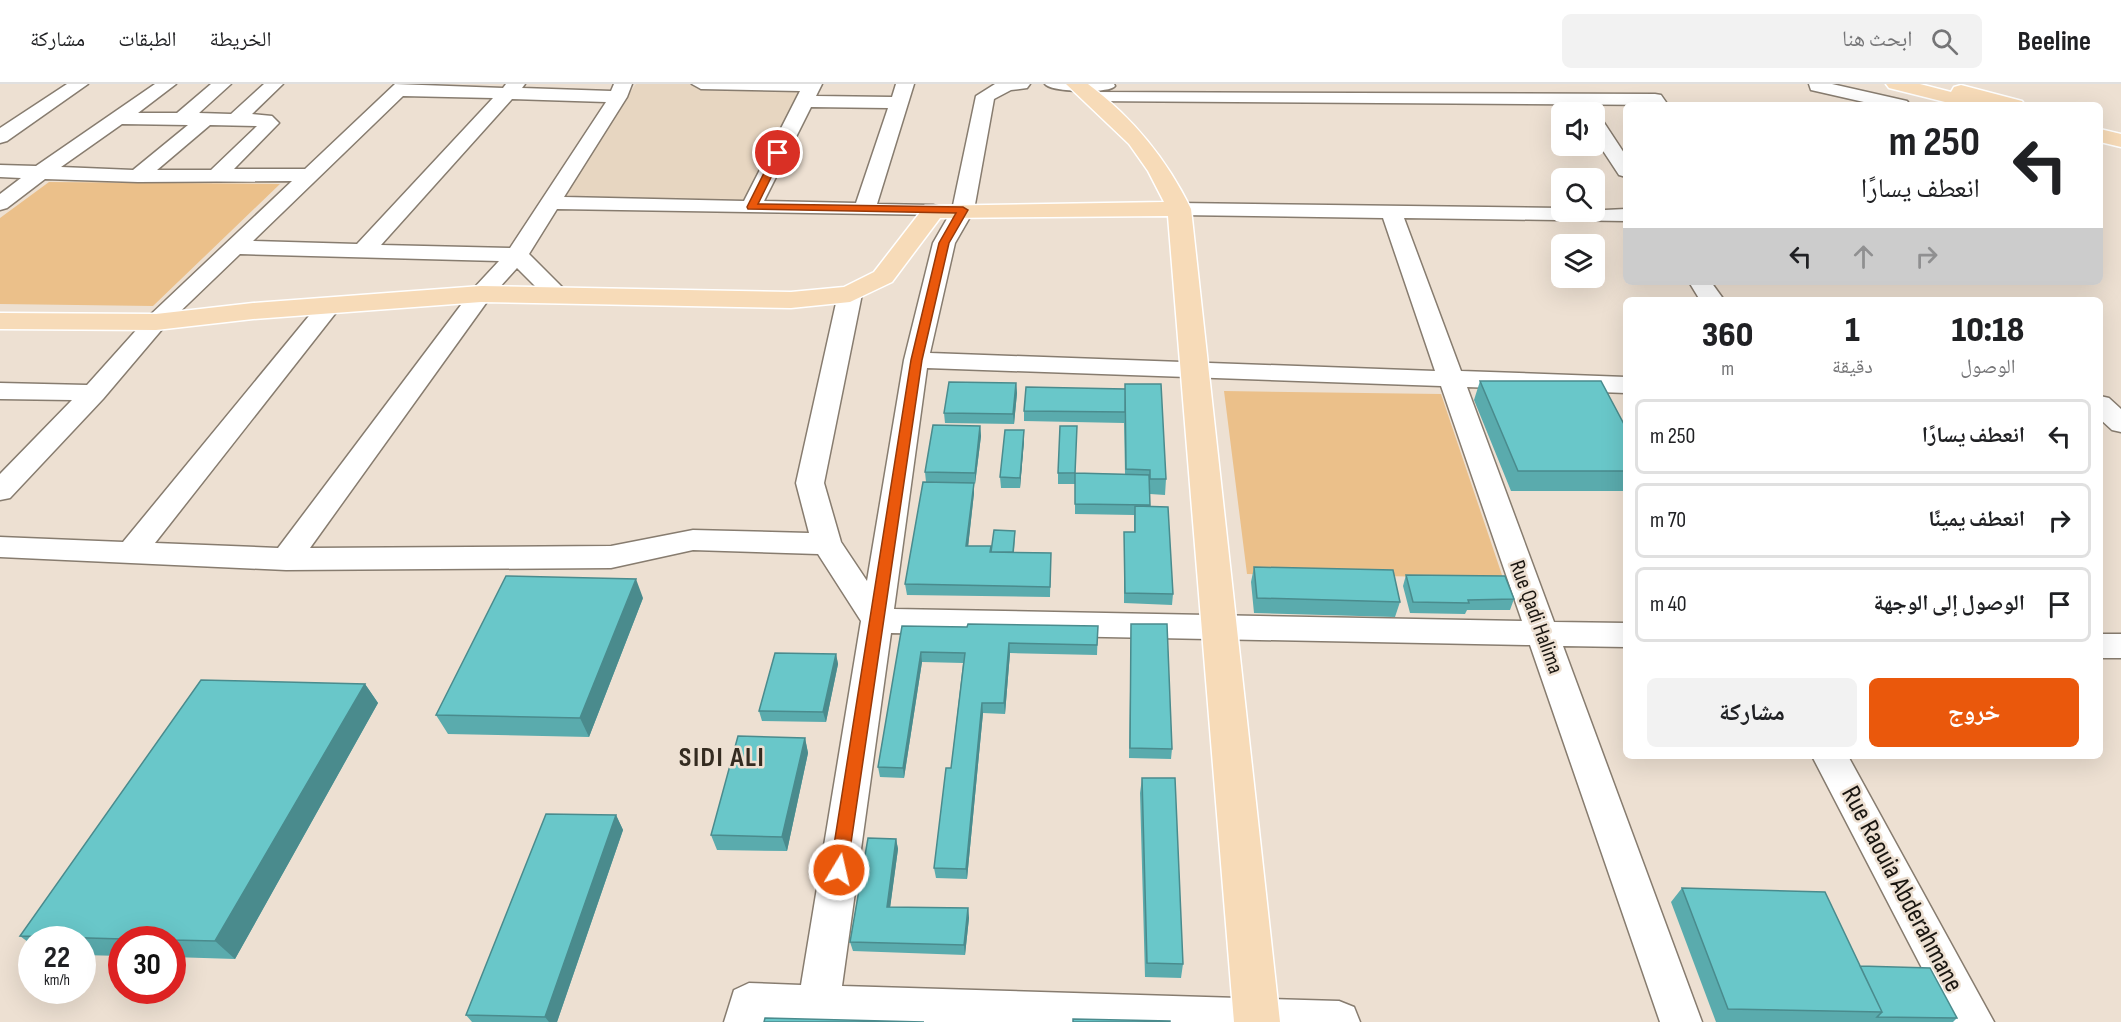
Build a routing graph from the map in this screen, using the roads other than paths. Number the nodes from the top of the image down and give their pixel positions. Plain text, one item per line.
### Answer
1 (79, 84) edge
2 (167, 84) edge
3 (222, 84) edge
4 (274, 84) edge
5 (701, 84) edge
6 (905, 84) edge
7 (1021, 84) edge
8 (1054, 84) edge
9 (1896, 84) edge
10 (1931, 84) edge
11 (402, 87) edge
12 (512, 89) edge
13 (1083, 89) edge
14 (620, 90) edge
15 (810, 90) edge
16 (1247, 90) edge
17 (1815, 91) edge
18 (1580, 98) edge
19 (1657, 102) edge
20 (1882, 102) edge
21 (1970, 102) edge
22 (2003, 102) edge
23 (899, 103) junction
24 (118, 118) junction
25 (181, 119) junction
26 (206, 119) junction
27 (235, 120) junction
28 (2103, 129) edge
29 (2121, 133) edge
30 (2103, 136) edge
31 (0, 138) edge
32 (1605, 139) edge
33 (2121, 141) edge
34 (1623, 166) edge
35 (0, 171) edge
36 (42, 171) junction
37 (308, 175) junction
38 (138, 176) junction
39 (217, 176) junction
40 (552, 203) junction
41 (0, 204) edge
42 (751, 207) junction
43 (865, 209) junction
44 (1179, 209) junction
45 (963, 210) junction
46 (933, 211) junction
47 (1391, 212) junction
48 (1623, 214) edge
49 (232, 247) junction
50 (362, 252) junction
51 (517, 255) junction
52 (481, 294) junction
53 (850, 294) junction
54 (558, 296) junction
55 (330, 305) junction
56 (0, 321) edge
57 (156, 322) junction
58 (916, 360) junction
59 (1194, 370) junction
60 (1451, 379) junction
61 (1623, 385) edge
62 (0, 391) edge
63 (94, 393) junction
64 (2103, 407) edge
65 (2121, 424) edge
66 (0, 491) edge
67 (827, 544) junction
68 (0, 547) edge
69 (130, 553) junction
70 (286, 559) junction
71 (877, 621) junction
72 (1219, 628) junction
73 (1542, 633) junction
74 (1623, 635) edge
75 (2103, 646) edge
76 (2121, 646) edge
77 (1832, 759) edge
78 (818, 1006) junction
79 (1257, 1020) edge
80 (745, 1022) edge
81 (1339, 1022) edge
82 (1681, 1022) edge
83 (1973, 1022) edge

1 - 31 street
2 - 24 street
3 - 25 street
4 - 27 street
5 - 15 street
6 - 23 street
7 - 45 street
8 - 13 street
9 - 21 main road
10 - 22 main road
11 - 12 street
11 - 37 street
12 - 14 street
12 - 50 street
13 - 16 street
13 - 44 main road
14 - 40 street
15 - 23 street
15 - 42 street
16 - 18 street
17 - 20 street
18 - 19 street
23 - 43 street
24 - 25 street
24 - 36 street
25 - 26 street
26 - 27 street
26 - 38 street
27 - 39 street
28 - 29 main road
30 - 33 main road
32 - 34 street
35 - 36 street
36 - 38 street
36 - 41 street
37 - 39 street
37 - 49 street
38 - 39 street
40 - 42 street
40 - 51 street
42 - 43 street
43 - 46 street
44 - 45 main road
44 - 47 street
44 - 59 main road
45 - 46 main road
45 - 58 street
46 - 53 main road
47 - 48 street
47 - 60 street, Rue Qadi Halima
49 - 50 street
49 - 57 street
50 - 51 street
51 - 52 street
51 - 54 street
52 - 54 main road
52 - 55 main road
52 - 70 street
53 - 54 main road
53 - 67 street
55 - 57 main road
55 - 69 street
56 - 57 main road
57 - 63 street
58 - 59 street
58 - 71 street
59 - 60 street
59 - 72 main road
60 - 61 street
60 - 73 street, Rue Qadi Halima
62 - 63 street
63 - 66 street
64 - 65 street
67 - 70 street
67 - 71 street
68 - 69 street
69 - 70 street
71 - 72 street
71 - 78 street
72 - 73 street
72 - 79 main road
73 - 74 street
73 - 82 street, Rue Qadi Halima
75 - 76 street
77 - 83 street, Rue Raouia Abderahmane
78 - 79 street
78 - 80 street
79 - 81 street

